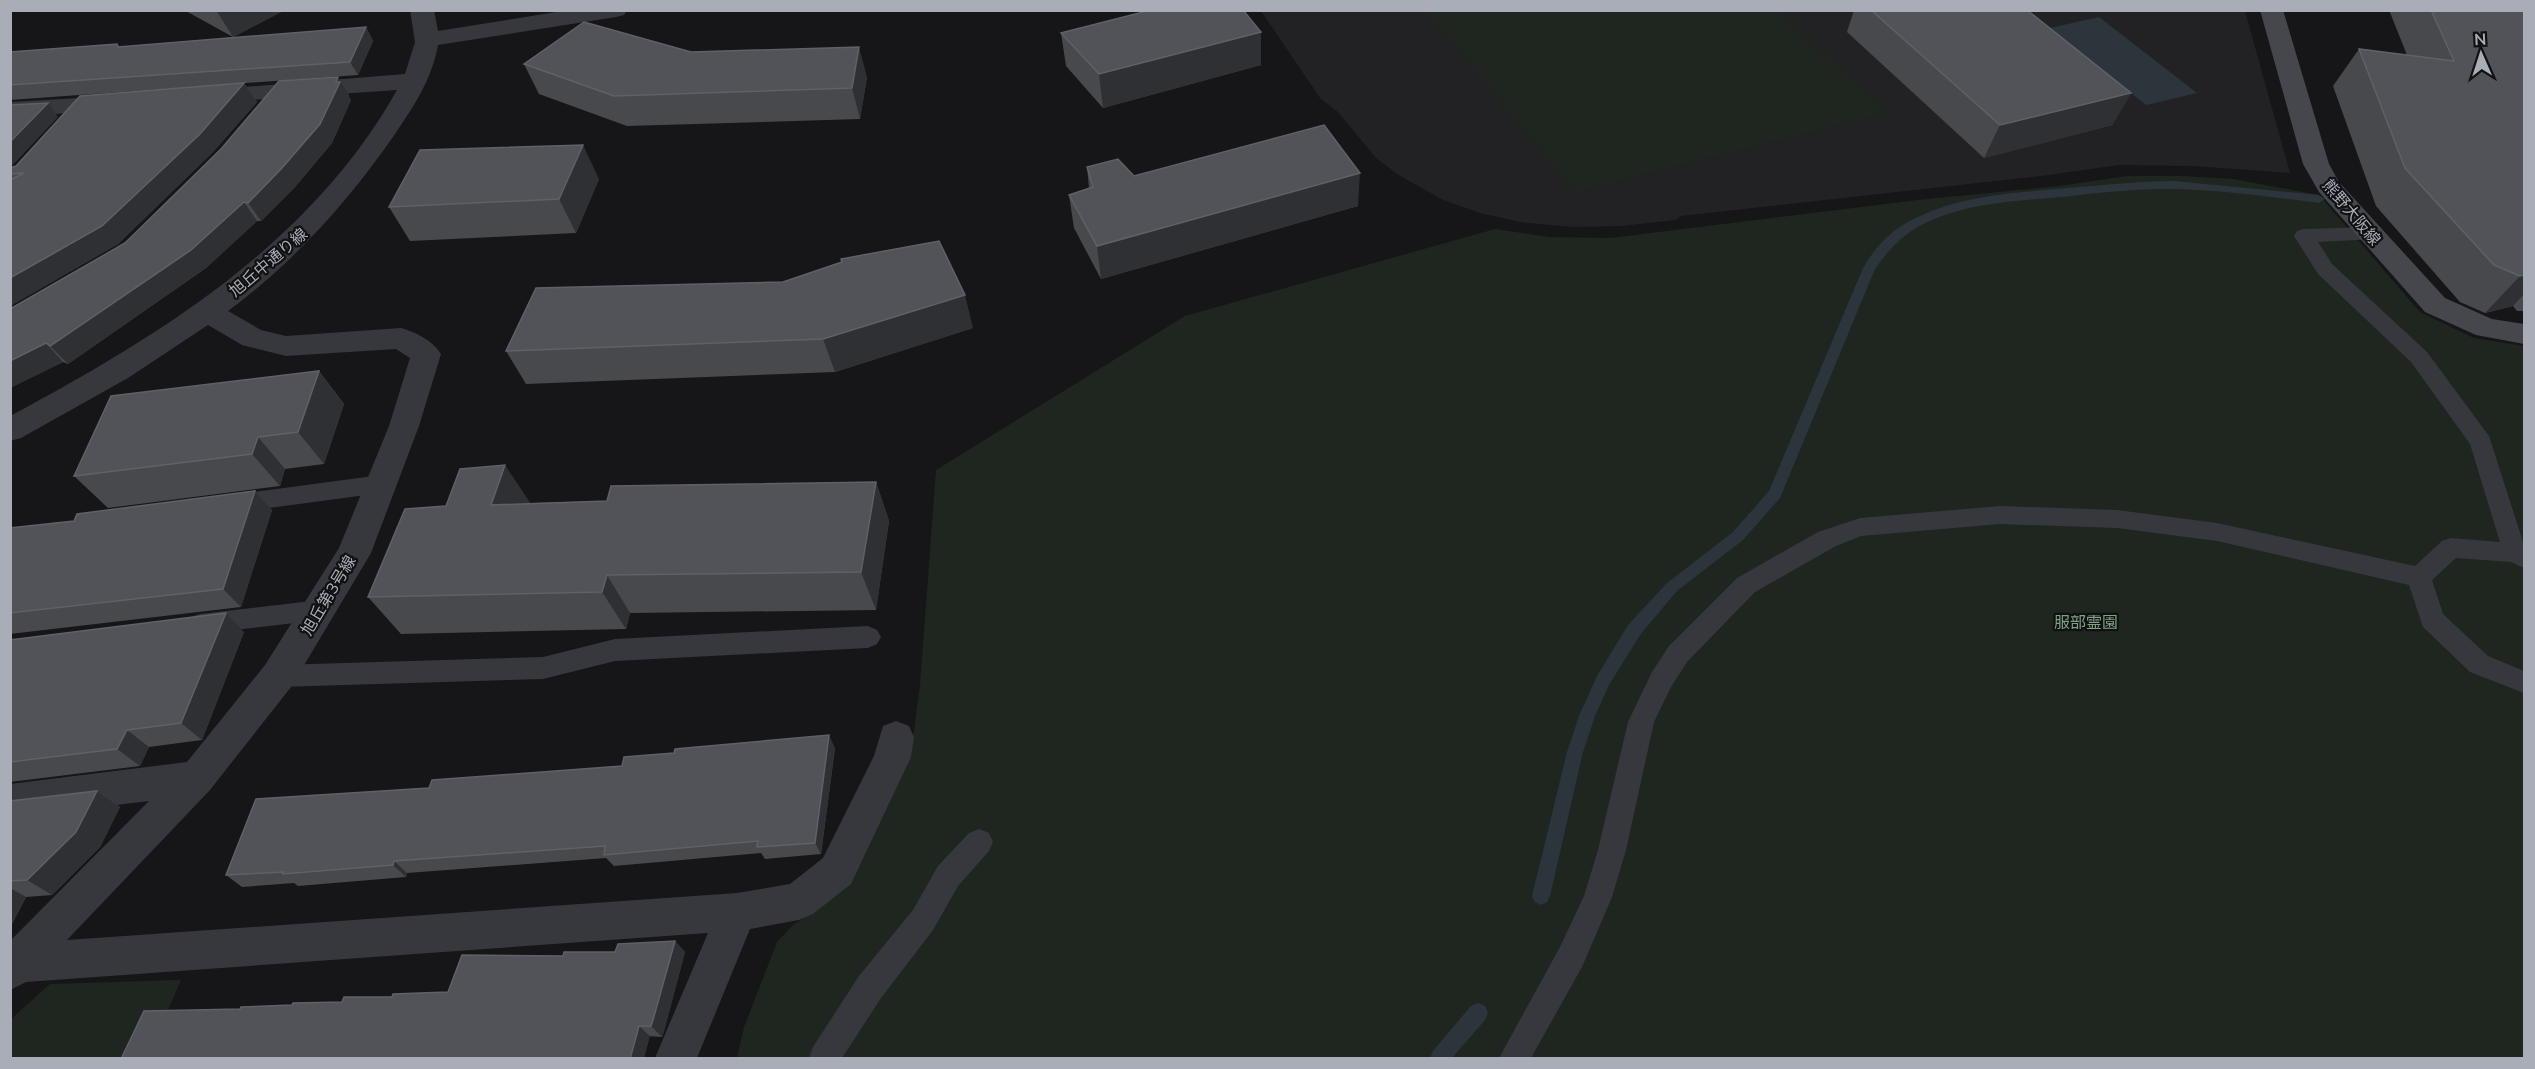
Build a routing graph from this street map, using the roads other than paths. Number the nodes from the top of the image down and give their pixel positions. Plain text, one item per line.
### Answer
1 (422, 10) edge
2 (616, 10) edge
3 (2271, 10) edge
4 (427, 40) junction
5 (416, 81) junction
6 (282, 91) junction
7 (178, 98) edge
8 (143, 101) edge
9 (85, 105) junction
10 (10, 110) edge
11 (261, 117) edge
12 (64, 129) edge
13 (2369, 234) junction
14 (208, 312) junction
15 (2524, 334) edge
16 (10, 430) edge
17 (381, 484) junction
18 (207, 507) edge
19 (2520, 555) edge
20 (2419, 577) junction
21 (320, 610) junction
22 (177, 627) edge
23 (868, 637) dead end
24 (278, 675) junction
25 (2524, 682) edge
26 (896, 737) dead end
27 (196, 778) junction
28 (10, 801) edge
29 (979, 842) dead end
30 (737, 912) junction
31 (14, 967) edge
32 (676, 1059) edge
33 (824, 1059) edge
34 (1514, 1059) edge

1 - 4 street, 旭丘中通り線
2 - 4 street
3 - 13 main road, 熊野大阪線
4 - 5 street, 旭丘中通り線
5 - 6 street
5 - 14 street, 旭丘中通り線
6 - 7 street
6 - 11 street
8 - 9 street
9 - 10 street
9 - 12 street
13 - 15 main road, 熊野大阪線
13 - 19 lane
14 - 16 street, 旭丘中通り線
14 - 17 street, 旭丘第3号線
17 - 18 lane
17 - 21 street, 旭丘第3号線
19 - 20 lane
20 - 25 lane
20 - 34 lane
21 - 22 lane
21 - 24 street, 旭丘第3号線
23 - 24 lane
24 - 27 street, 旭丘第3号線
26 - 30 street
27 - 28 street
27 - 31 street, 旭丘第3号線
29 - 33 lane
30 - 31 street
30 - 32 street

